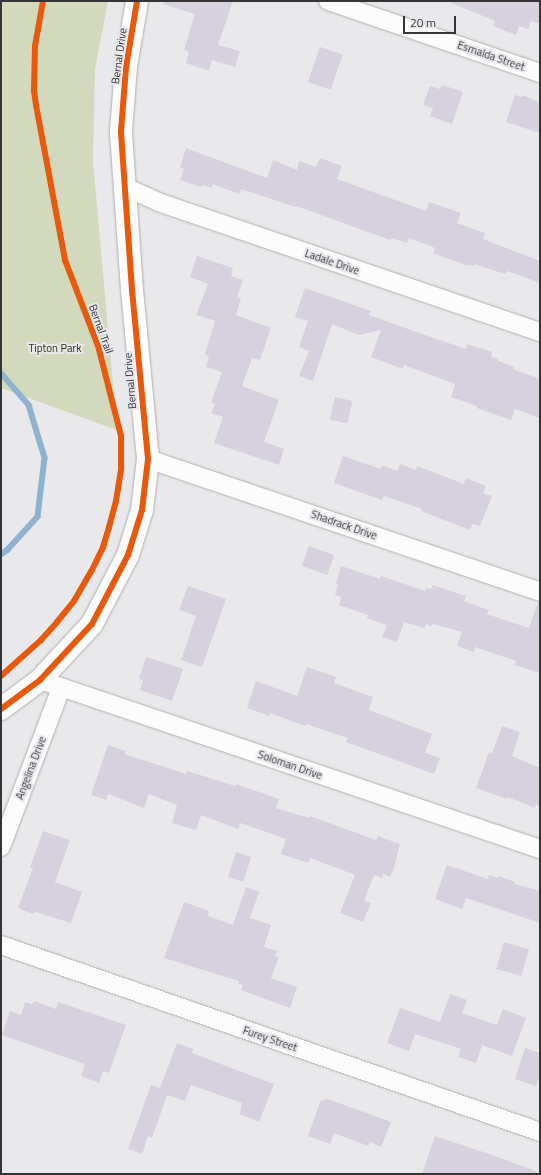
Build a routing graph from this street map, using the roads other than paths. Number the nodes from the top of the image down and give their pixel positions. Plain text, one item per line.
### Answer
1 (137, 1) edge
2 (328, 1) edge
3 (540, 73) edge
4 (125, 187) junction
5 (540, 332) edge
6 (148, 459) junction
7 (540, 592) edge
8 (40, 680) junction
9 (61, 688) junction
10 (1, 709) edge
11 (1, 847) edge
12 (540, 849) edge
13 (1, 945) edge
14 (540, 1132) edge

1 - 4 street, Bernal Drive
2 - 3 street, Esmalda Street
4 - 5 street, Ladale Drive
4 - 6 street, Bernal Drive
6 - 7 street, Shadrack Drive
6 - 8 street, Bernal Drive
8 - 9 street, Soloman Drive
8 - 10 street, Bernal Drive
9 - 11 street, Angelina Drive
9 - 12 street, Soloman Drive
13 - 14 street, Furey Street

